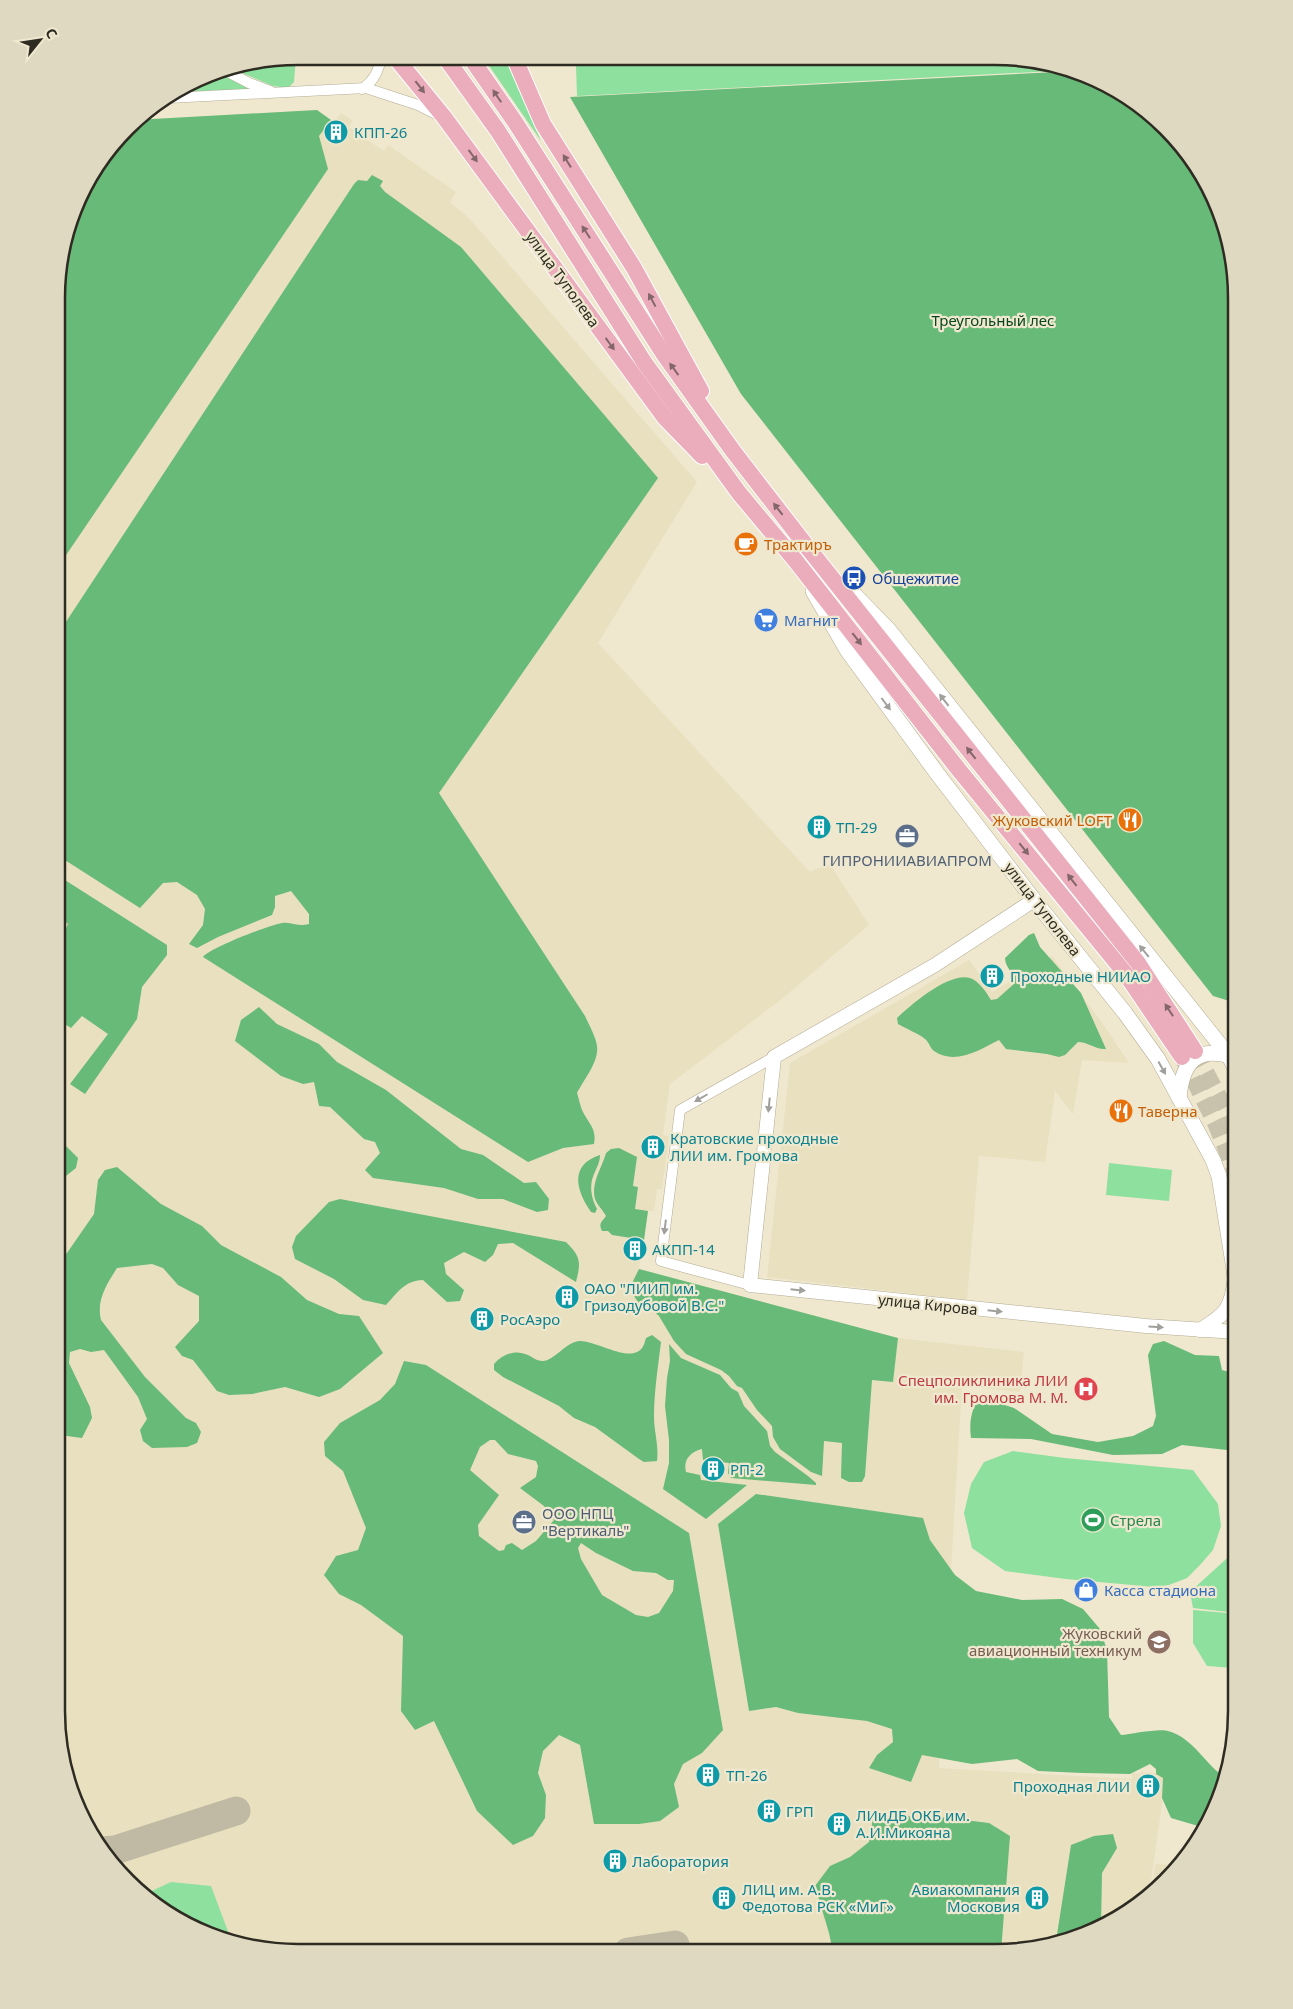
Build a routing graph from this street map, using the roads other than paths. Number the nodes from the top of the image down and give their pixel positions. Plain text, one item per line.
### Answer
1 (379, 65) edge
2 (402, 65) edge
3 (451, 65) edge
4 (476, 65) edge
5 (517, 65) edge
6 (521, 65) edge
7 (233, 74) edge
8 (362, 89) junction
9 (528, 91) junction
10 (284, 93) junction
11 (178, 98) edge
12 (444, 117) junction
13 (734, 451) junction
14 (739, 493) junction
15 (808, 548) junction
16 (795, 560) junction
17 (1034, 900) junction
18 (1228, 1051) edge
19 (1228, 1056) edge
20 (774, 1057) junction
21 (1179, 1098) junction
22 (1228, 1233) edge
23 (750, 1285) junction
24 (1228, 1306) edge
25 (1199, 1330) junction
26 (1228, 1332) edge

1 - 8 street
2 -> 12 main road, улица Туполева
3 - 14 main road, улица Туполева
13 -> 4 main road, улица Туполева
5 - 9 main road
6 - 9 main road
7 - 10 street
8 - 10 street
8 - 12 street
13 -> 9 main road, улица Туполева
10 - 11 street
12 -> 14 main road, улица Туполева
15 -> 13 main road, улица Туполева
14 - 16 main road, улица Туполева
16 -> 15 main road, улица Туполева
18 -> 15 main road, улица Туполева
16 -> 17 main road, улица Туполева
17 - 20 street
17 -> 21 main road, улица Туполева
19 - 21 main road
20 -> 23 street
20 -> 23 street, улица Кирова
21 - 22 main road, улица Туполева
23 -> 25 street, улица Кирова
24 - 25 street
25 - 26 street, улица Кирова

